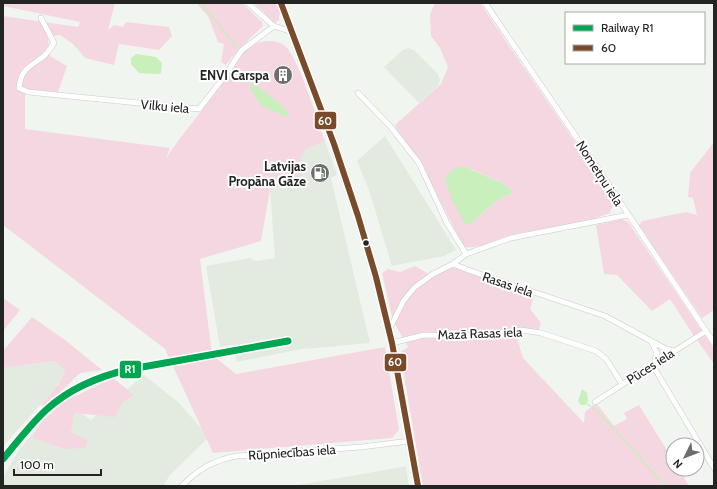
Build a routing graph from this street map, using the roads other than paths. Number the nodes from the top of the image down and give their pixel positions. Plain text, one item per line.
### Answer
1 (248, 3) edge
2 (281, 3) edge
3 (485, 3) edge
4 (41, 18) dead end
5 (274, 26) junction
6 (292, 32) junction
7 (358, 92) dead end
8 (628, 215) junction
9 (466, 254) junction
10 (452, 264) junction
11 (389, 330) junction
12 (706, 331) junction
13 (651, 341) junction
14 (392, 343) junction
15 (714, 343) edge
16 (674, 351) junction
17 (653, 366) junction
18 (622, 384) junction
19 (596, 402) dead end
20 (410, 441) junction
21 (714, 468) edge
22 (182, 486) edge
23 (418, 486) edge

1 - 5 street
2 - 6 street
3 - 8 street, Nometņu iela
4 - 5 street, Vilku iela
5 - 6 street
6 - 11 street
7 - 9 street
8 - 9 street
8 - 12 street, Nometņu iela
9 - 10 street
10 - 11 street
10 - 13 street, Rasas iela
11 - 14 street
12 - 15 street, Nometņu iela
12 - 16 street, Pūces iela
13 - 16 street, Rasas iela
13 - 17 street
14 - 18 street, Mazā Rasas iela
14 - 20 street
16 - 17 street, Pūces iela
17 - 18 street, Pūces iela
17 - 21 street
18 - 19 street, Pūces iela
20 - 22 street, Rūpniecības iela
20 - 23 street

